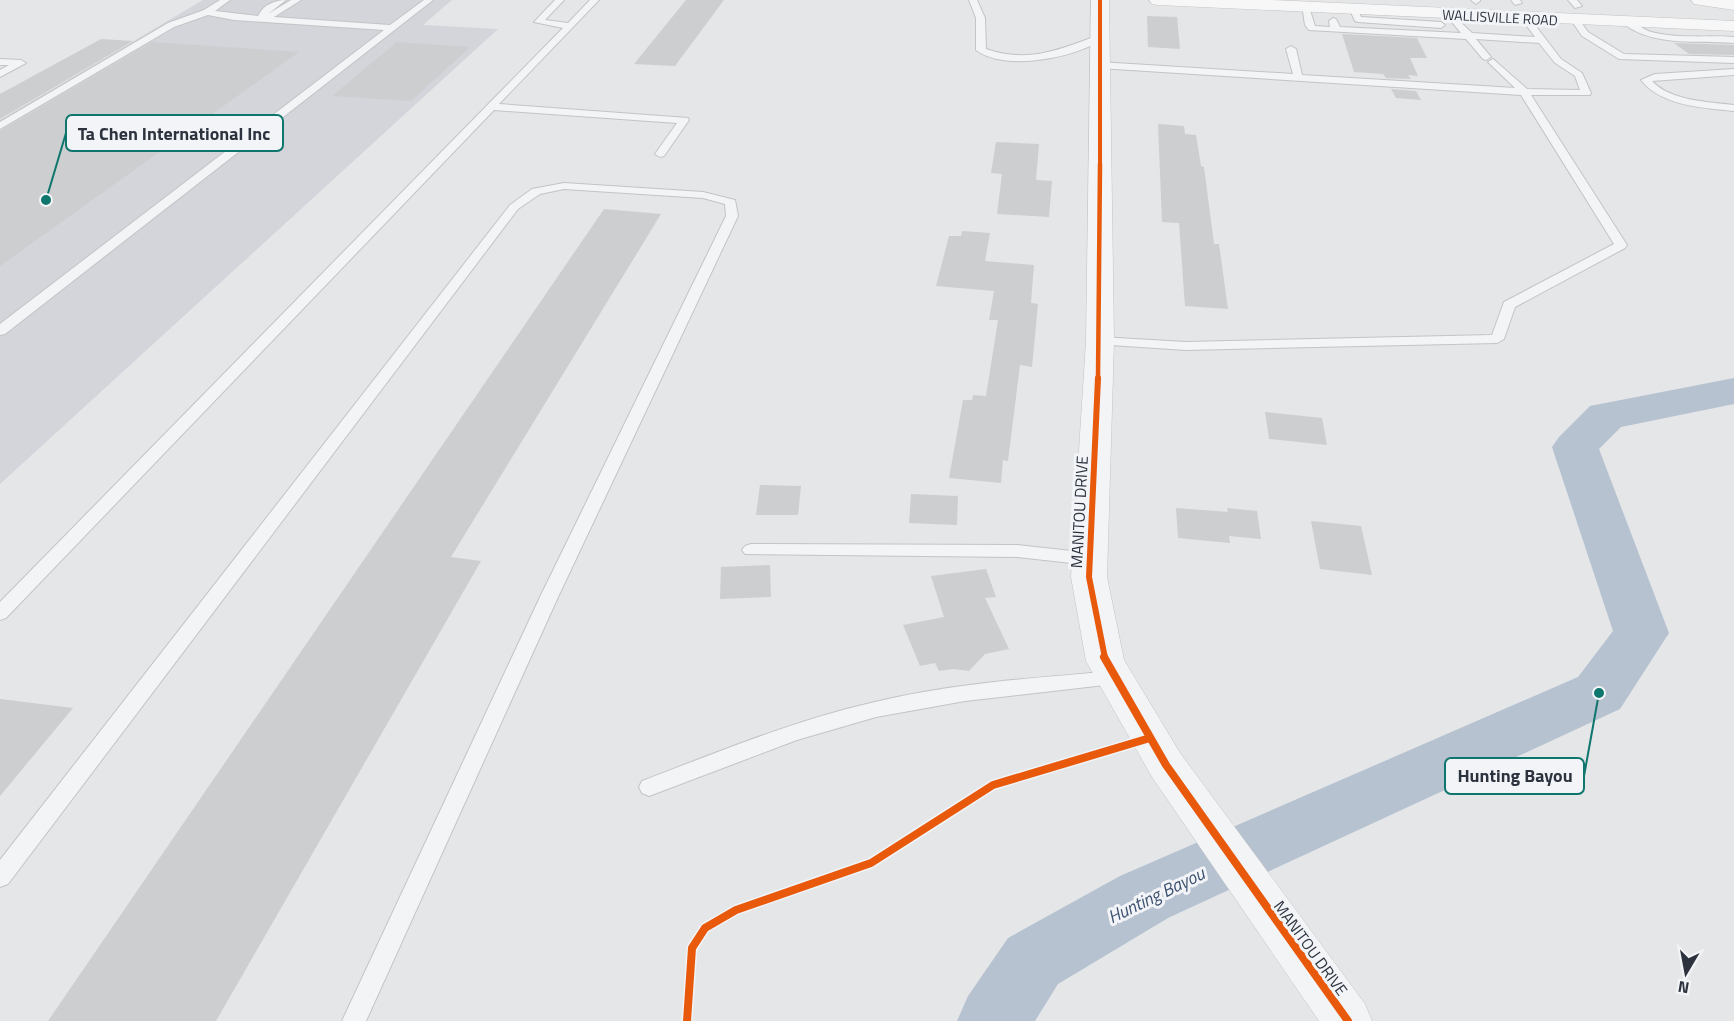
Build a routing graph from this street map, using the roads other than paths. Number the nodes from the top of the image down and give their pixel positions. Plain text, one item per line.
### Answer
1 (226, 0) edge
2 (282, 0) edge
3 (297, 0) edge
4 (429, 0) edge
5 (560, 0) edge
6 (595, 0) edge
7 (973, 0) edge
8 (1100, 0) edge
9 (1158, 0) edge
10 (1282, 0) edge
11 (1700, 0) edge
12 (1475, 1) edge
13 (1305, 7) junction
14 (1519, 7) edge
15 (1575, 9) edge
16 (1450, 10) edge
17 (207, 12) junction
18 (1730, 12) edge
19 (262, 18) junction
20 (1360, 22) junction
21 (1628, 22) junction
22 (570, 26) junction
23 (1380, 26) junction
24 (1734, 26) edge
25 (1399, 27) junction
26 (390, 28) junction
27 (1469, 36) junction
28 (1543, 40) junction
29 (1734, 40) edge
30 (1291, 49) dead end
31 (1099, 52) junction
32 (1734, 60) edge
33 (0, 62) edge
34 (1734, 72) edge
35 (0, 74) edge
36 (1298, 77) junction
37 (1524, 92) junction
38 (493, 107) junction
39 (1734, 108) edge
40 (0, 126) edge
41 (660, 154) dead end
42 (0, 331) edge
43 (1100, 340) junction
44 (751, 550) dead end
45 (1090, 559) junction
46 (0, 613) edge
47 (1115, 678) junction
48 (649, 787) dead end
49 (0, 878) edge
50 (354, 1021) edge
51 (1348, 1021) edge

1 - 17 lane
2 - 19 lane
3 - 19 lane
4 - 26 lane
5 - 22 lane
6 - 22 lane
7 - 31 lane
8 - 31 street, MANITOU DRIVE
9 - 13 main road, WALLISVILLE ROAD
10 - 13 main road
11 - 18 main road
12 - 14 main road, WALLISVILLE ROAD
12 - 16 main road, WALLISVILLE ROAD
13 - 20 main road, WALLISVILLE ROAD
13 - 20 lane
14 - 15 main road, WALLISVILLE ROAD
14 - 16 main road, WALLISVILLE ROAD
14 - 28 lane
15 - 18 main road, WALLISVILLE ROAD
15 - 21 main road, WALLISVILLE ROAD
15 - 32 lane
16 - 20 main road, WALLISVILLE ROAD
16 - 25 lane
16 - 27 lane
17 - 19 lane
17 - 40 lane
19 - 26 lane
20 - 23 lane
20 - 23 lane
21 - 24 main road, WALLISVILLE ROAD
21 - 29 lane
22 - 38 lane
23 - 25 lane
23 - 25 lane
25 - 27 lane
26 - 42 lane
27 - 28 lane
27 - 37 lane
28 - 37 lane
30 - 36 lane
31 - 36 lane
31 - 43 street, MANITOU DRIVE
33 - 35 lane
34 - 39 lane
36 - 37 lane
37 - 43 lane
38 - 41 lane
38 - 46 lane
43 - 45 street, MANITOU DRIVE
44 - 45 lane
45 - 47 street, MANITOU DRIVE
47 - 48 lane
47 - 51 street, MANITOU DRIVE
49 - 50 lane

